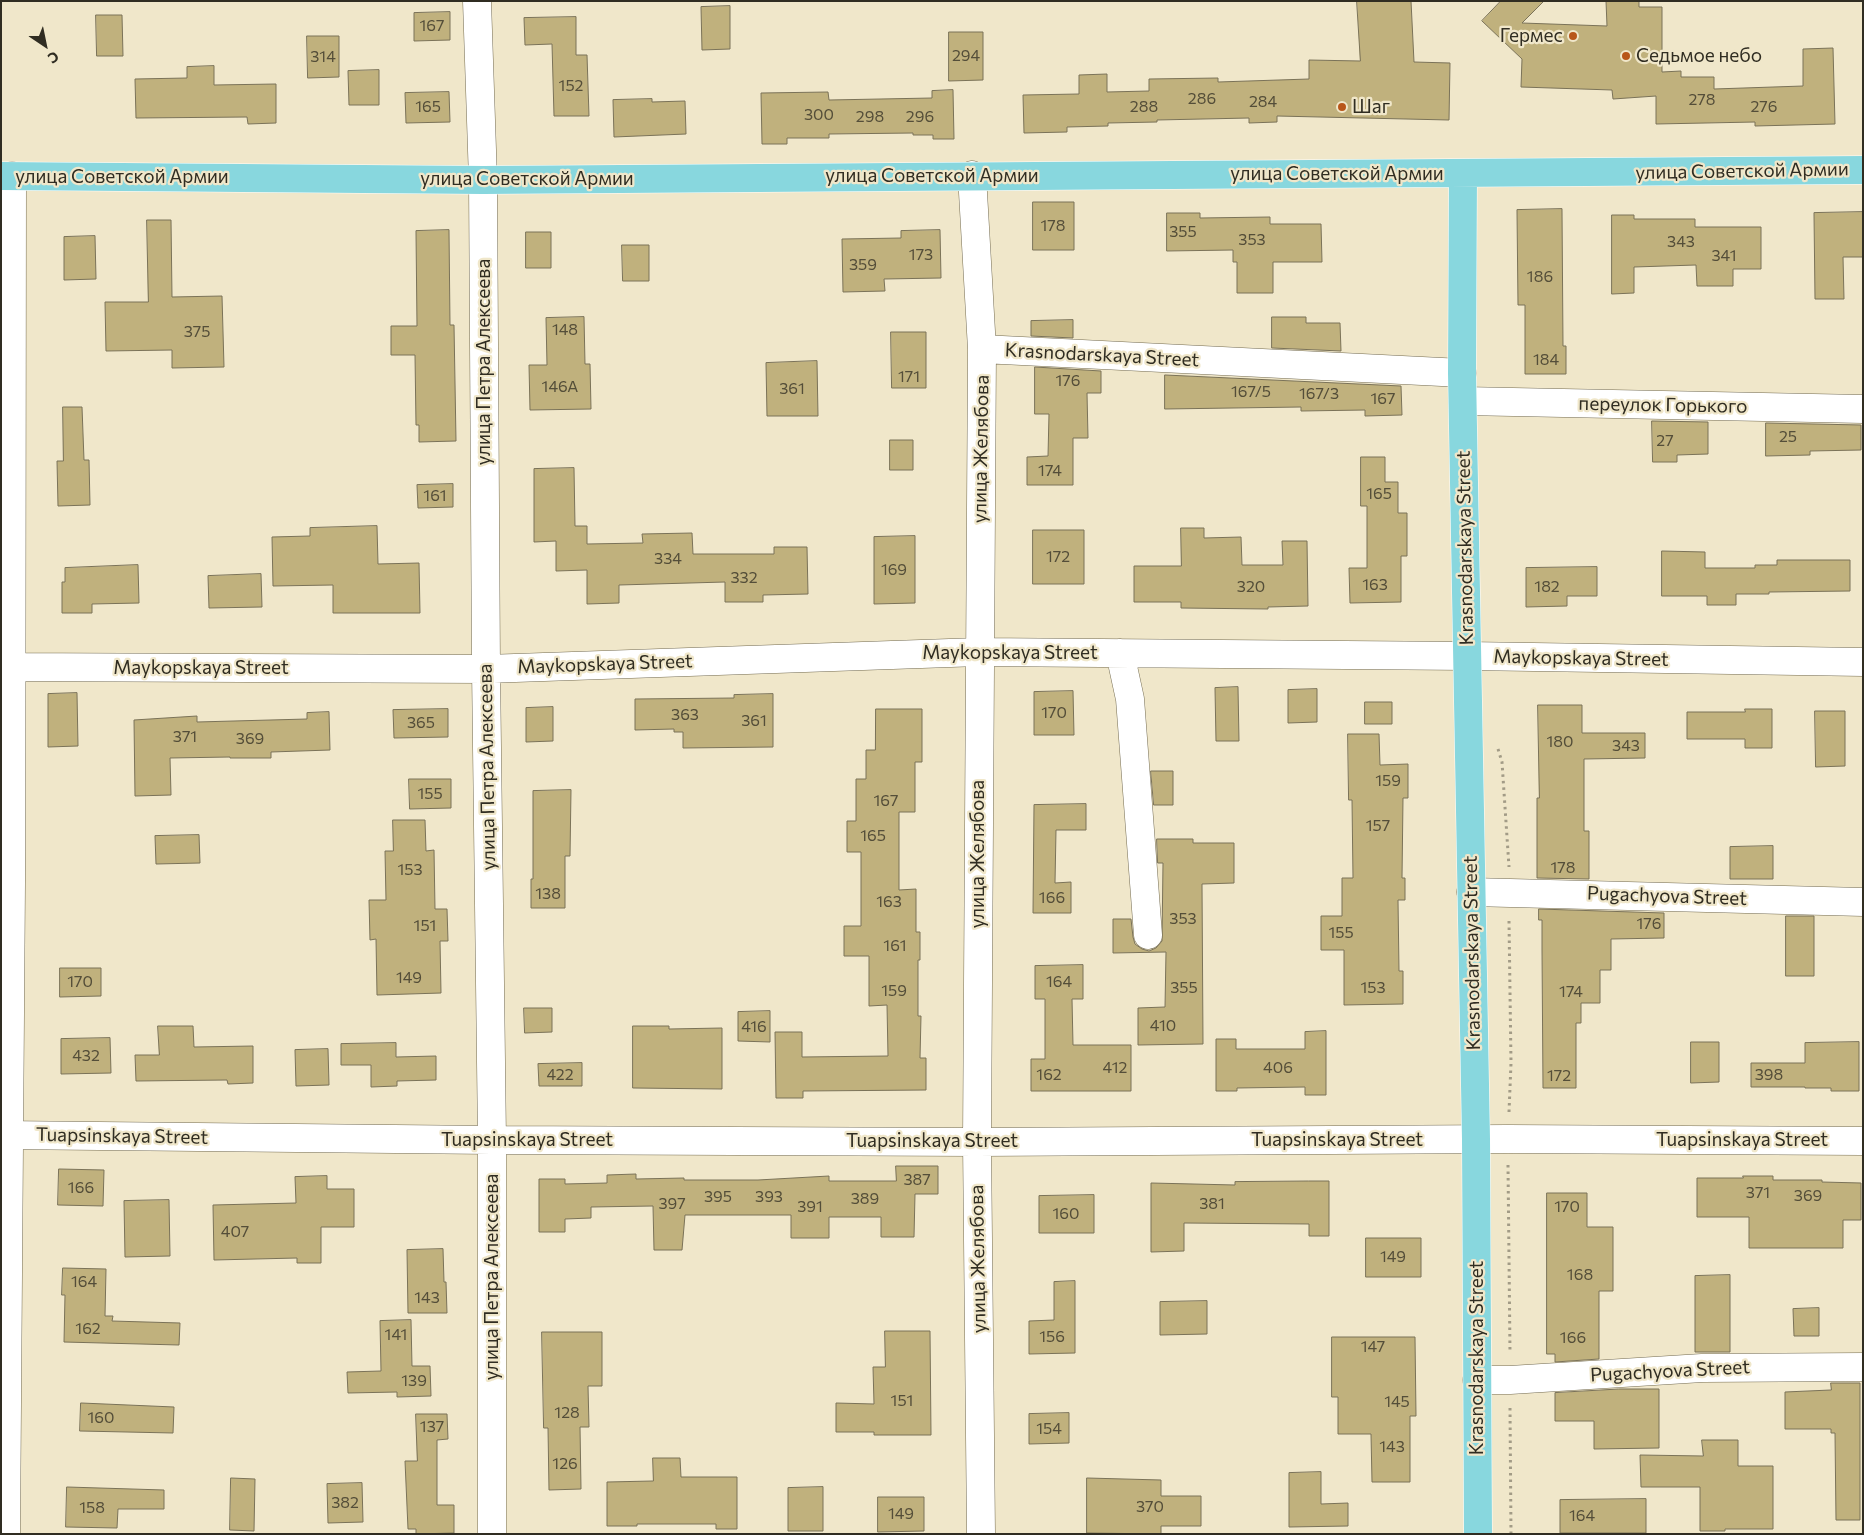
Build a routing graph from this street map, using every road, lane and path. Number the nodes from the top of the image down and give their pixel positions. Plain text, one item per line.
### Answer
1 (477, 1) edge
2 (1863, 170) edge
3 (1463, 174) junction
4 (6, 176) edge
5 (972, 176) junction
6 (484, 180) junction
7 (982, 349) junction
8 (1462, 373) junction
9 (1463, 401) junction
10 (1863, 409) edge
11 (979, 652) junction
12 (1120, 653) junction
13 (1467, 656) junction
14 (1863, 662) edge
15 (7, 667) edge
16 (486, 668) junction
17 (1496, 744) dead end
18 (1471, 892) junction
19 (1509, 892) junction
20 (1863, 902) edge
21 (1148, 935) dead end
22 (6, 1135) edge
23 (1508, 1138) junction
24 (1476, 1139) junction
25 (492, 1140) junction
26 (1863, 1141) edge
27 (977, 1142) junction
28 (1863, 1367) edge
29 (1477, 1380) junction
30 (1510, 1380) junction
31 (6, 1534) edge
32 (492, 1534) edge
33 (981, 1534) edge
34 (1478, 1534) edge
35 (1511, 1534) edge

1 - 6 street, улица Петра Алексеева
2 - 3 main road, улица Советской Армии
3 - 5 main road, улица Советской Армии
3 - 8 main road, Krasnodarskaya Street
4 - 6 main road, улица Советской Армии
4 - 15 street
5 - 6 main road, улица Советской Армии
5 - 7 street, улица Желябова
6 - 16 street, улица Петра Алексеева
7 - 8 street, Krasnodarskaya Street
7 - 11 street, улица Желябова
8 - 9 main road, Krasnodarskaya Street
9 - 10 street, переулок Горького
9 - 13 main road, Krasnodarskaya Street
11 - 12 street, Maykopskaya Street
11 - 16 street, Maykopskaya Street
11 - 27 street, улица Желябова
12 - 13 street, Maykopskaya Street
12 - 21 street, Maykopskaya Street
13 - 14 street, Maykopskaya Street
13 - 18 main road, Krasnodarskaya Street
15 - 16 street, Maykopskaya Street
15 - 22 street
16 - 25 street, улица Петра Алексеева
17 - 19 path
18 - 19 street, Pugachyova Street
18 - 24 main road, Krasnodarskaya Street
19 - 20 street, Pugachyova Street
19 - 23 path
22 - 25 street, Tuapsinskaya Street
22 - 31 street
23 - 24 street, Tuapsinskaya Street
23 - 26 street, Tuapsinskaya Street
23 - 30 path
24 - 27 street, Tuapsinskaya Street
24 - 29 main road, Krasnodarskaya Street
25 - 27 street, Tuapsinskaya Street
25 - 32 street, улица Петра Алексеева
27 - 33 street, улица Желябова
28 - 30 street, Pugachyova Street
29 - 30 street, Pugachyova Street
29 - 34 main road, Krasnodarskaya Street
30 - 35 path

